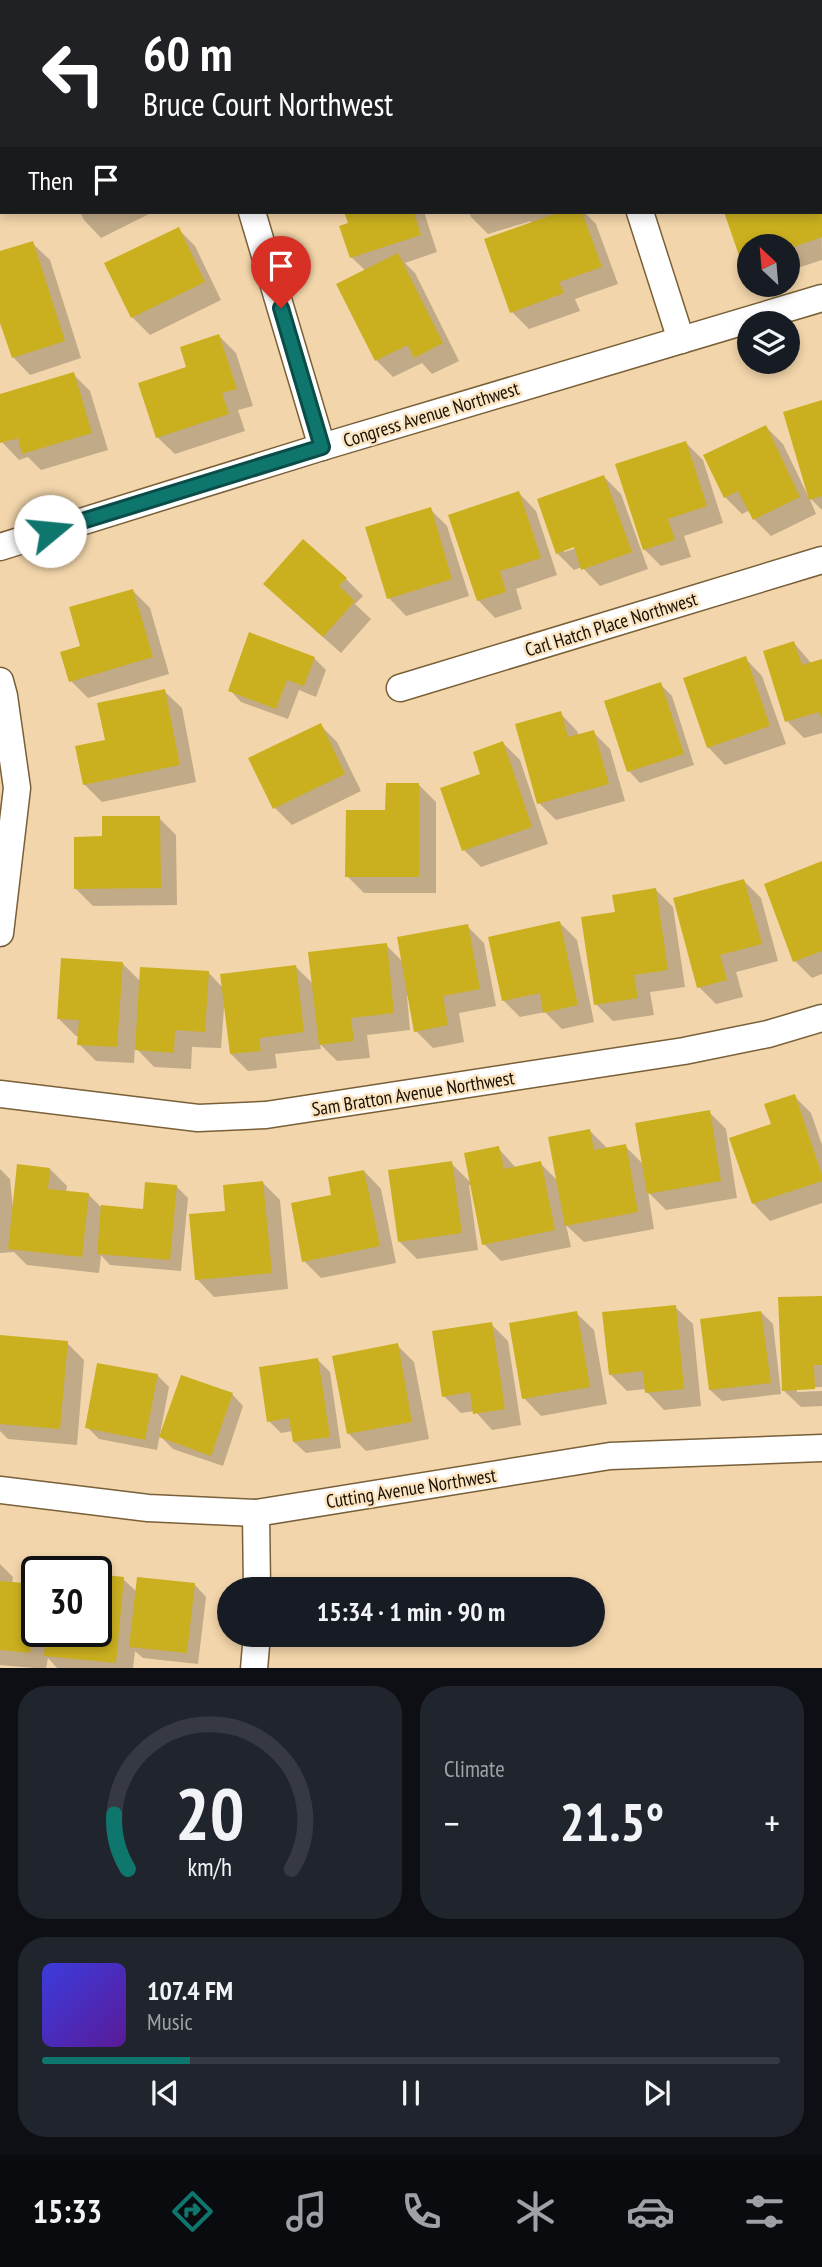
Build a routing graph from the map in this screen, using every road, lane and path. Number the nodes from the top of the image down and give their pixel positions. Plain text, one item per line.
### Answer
1 (253, 214) edge
2 (641, 214) edge
3 (822, 298) edge
4 (681, 340) junction
5 (322, 447) junction
6 (0, 547) edge
7 (822, 560) edge
8 (0, 681) edge
9 (400, 688) dead end
10 (0, 933) edge
11 (822, 1018) edge
12 (0, 1094) edge
13 (822, 1448) edge
14 (0, 1490) edge
15 (257, 1513) junction
16 (257, 1577) edge
17 (256, 1647) edge
18 (254, 1668) edge

1 - 5 street
2 - 4 street
3 - 4 street, Congress Avenue Northwest
4 - 5 street, Congress Avenue Northwest
5 - 6 street, Congress Avenue Northwest
7 - 9 street, Carl Hatch Place Northwest
8 - 10 street
11 - 12 street, Sam Bratton Avenue Northwest
13 - 15 street, Cutting Avenue Northwest
14 - 15 street, Cutting Avenue Northwest
15 - 16 street
17 - 18 street

